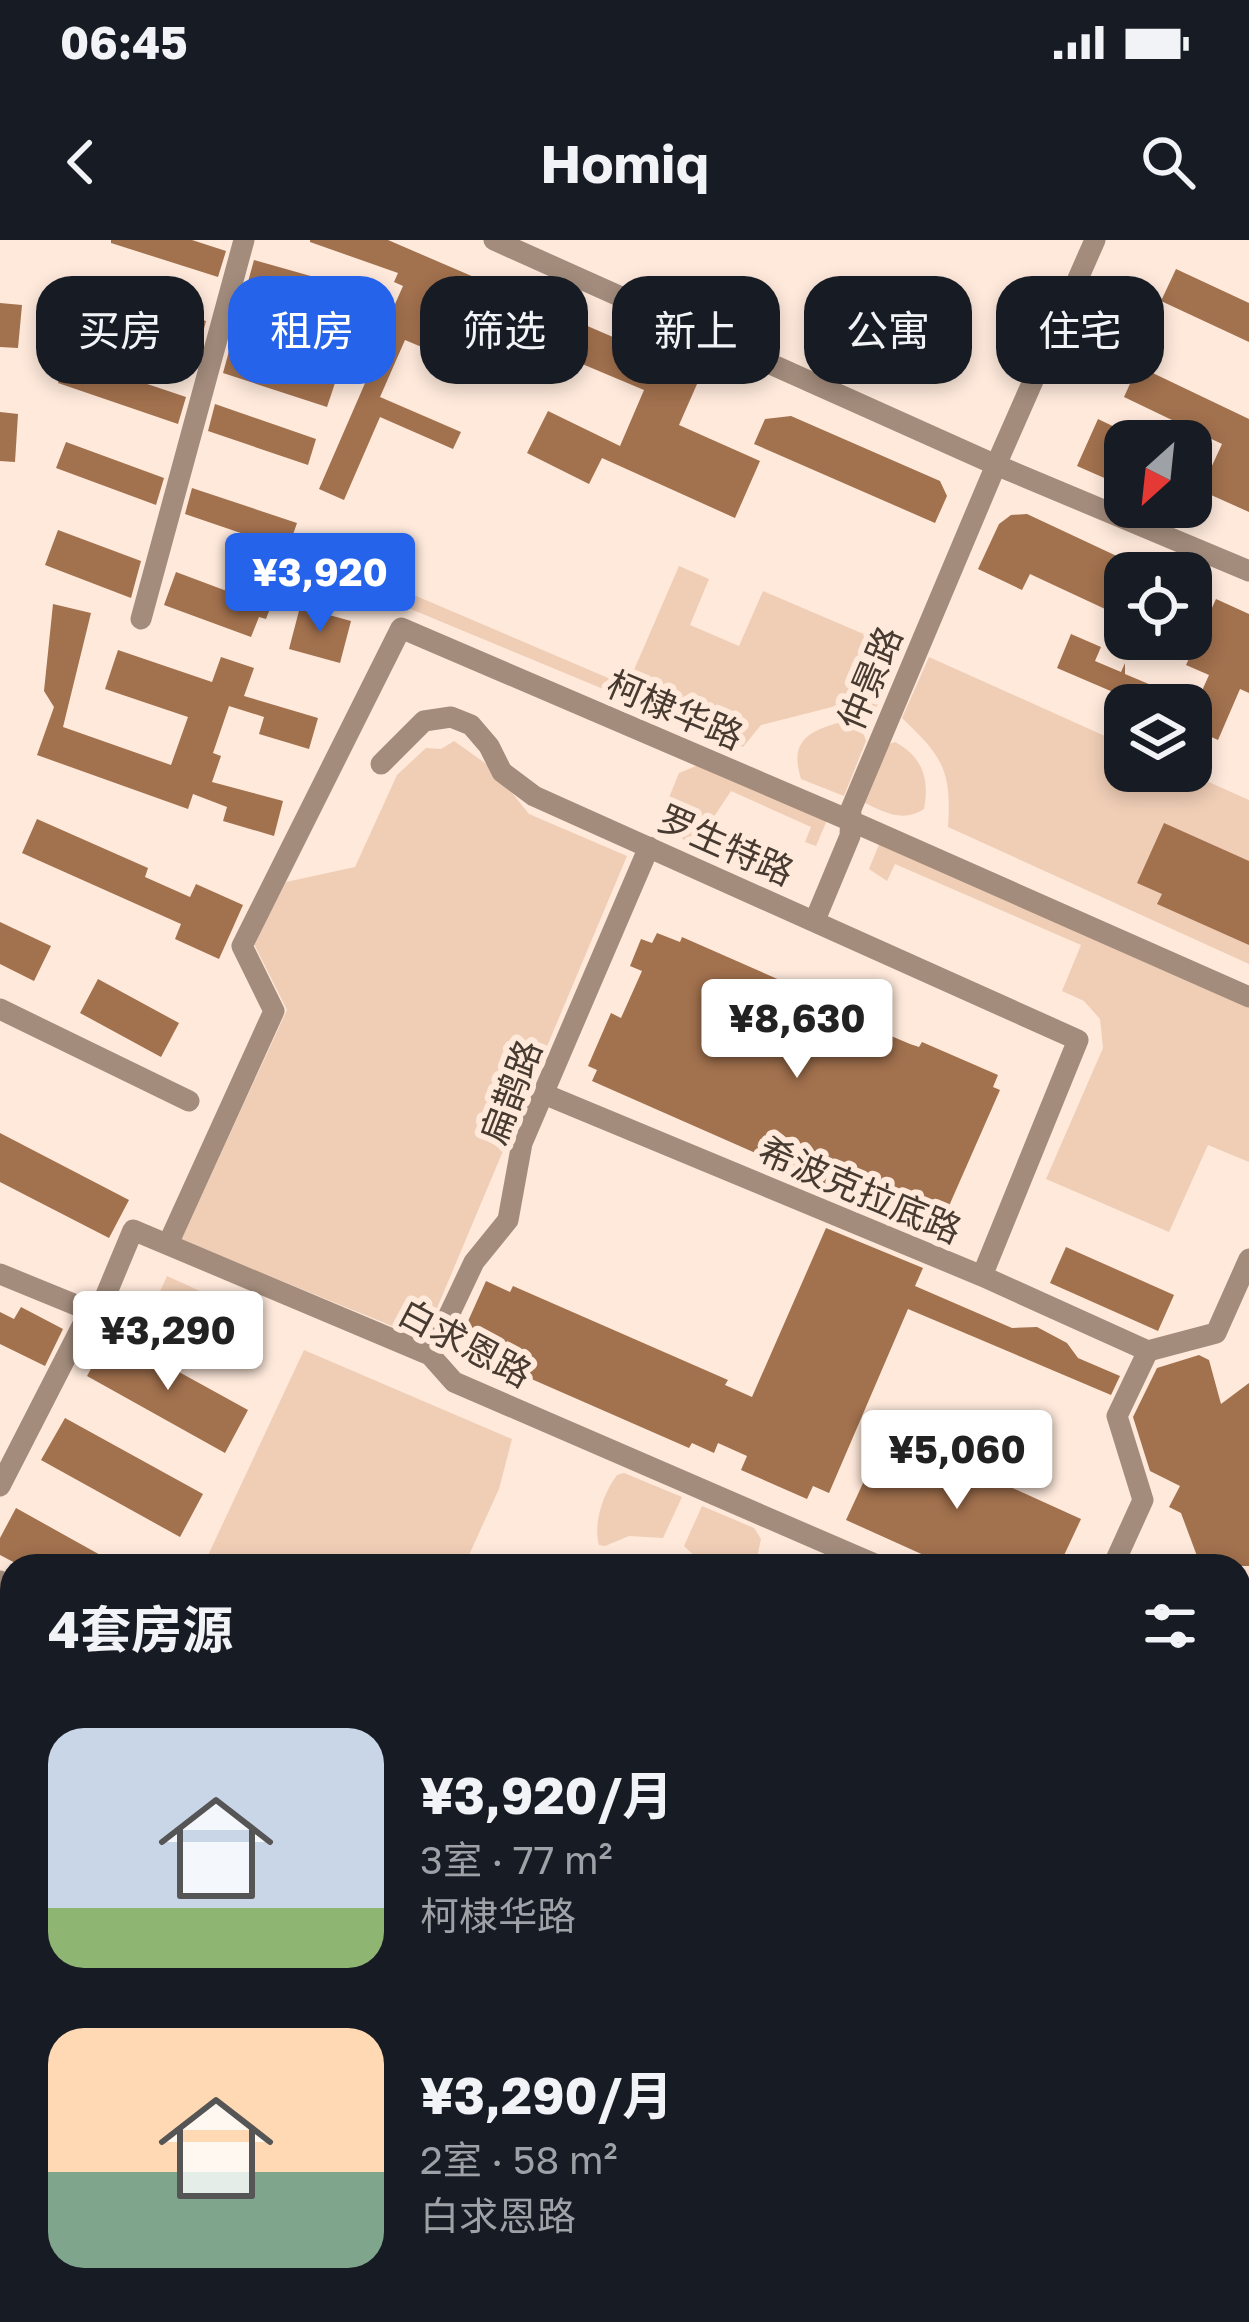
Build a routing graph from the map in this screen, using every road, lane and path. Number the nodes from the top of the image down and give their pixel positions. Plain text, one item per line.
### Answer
1 (244, 240) edge
2 (1095, 240) edge
3 (506, 243) edge
4 (996, 465) junction
5 (1249, 571) edge
6 (142, 619) dead end
7 (381, 764) dead end
8 (851, 821) junction
9 (649, 847) junction
10 (815, 920) junction
11 (1249, 997) edge
12 (0, 1009) edge
13 (544, 1094) junction
14 (189, 1101) dead end
15 (168, 1244) junction
16 (1248, 1266) edge
17 (0, 1274) edge
18 (982, 1276) junction
19 (82, 1325) dead end
20 (1148, 1352) junction
21 (430, 1354) junction
22 (0, 1486) edge
23 (851, 1554) edge
24 (1118, 1554) edge

1 - 6 street
2 - 4 street, 仲景路
3 - 4 street
4 - 5 street
4 - 8 street, 仲景路
7 - 9 street, 罗生特路
8 - 10 street, 仲景路
8 - 11 street, 柯棣华路
8 - 15 street, 柯棣华路
9 - 10 street, 罗生特路
9 - 13 street, 扁鹊路
10 - 18 street, 罗生特路
12 - 14 street
13 - 18 street, 希波克拉底路
13 - 21 street, 扁鹊路
15 - 17 street
15 - 21 street, 白求恩路
16 - 20 street
18 - 20 street, 希波克拉底路
19 - 22 street
20 - 24 street
21 - 23 street, 白求恩路

